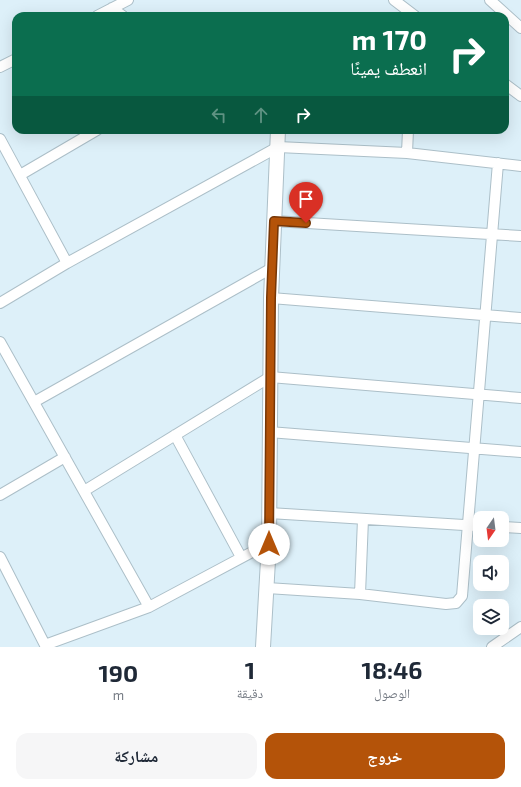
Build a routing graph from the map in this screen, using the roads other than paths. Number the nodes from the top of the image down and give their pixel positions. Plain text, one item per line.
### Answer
1 (128, 0) edge
2 (394, 0) edge
3 (490, 0) edge
4 (112, 8) junction
5 (104, 12) edge
6 (118, 12) edge
7 (410, 12) edge
8 (503, 12) edge
9 (509, 17) edge
10 (521, 28) edge
11 (12, 60) edge
12 (0, 67) edge
13 (509, 87) edge
14 (521, 96) edge
15 (90, 134) edge
16 (278, 134) edge
17 (408, 134) edge
18 (0, 139) edge
19 (278, 147) junction
20 (407, 153) junction
21 (498, 163) junction
22 (521, 166) edge
23 (20, 175) junction
24 (274, 221) junction
25 (492, 234) junction
26 (521, 236) edge
27 (67, 263) junction
28 (272, 268) junction
29 (271, 298) junction
30 (0, 303) edge
31 (486, 316) junction
32 (521, 318) edge
33 (0, 342) edge
34 (270, 378) junction
35 (479, 394) junction
36 (521, 398) edge
37 (34, 402) junction
38 (269, 432) junction
39 (175, 435) junction
40 (475, 448) junction
41 (521, 452) edge
42 (65, 457) junction
43 (84, 491) junction
44 (0, 495) edge
45 (269, 514) junction
46 (362, 519) junction
47 (469, 526) junction
48 (473, 526) edge
49 (509, 527) edge
50 (521, 528) edge
51 (269, 544) junction
52 (0, 557) edge
53 (241, 557) junction
54 (267, 588) junction
55 (360, 594) junction
56 (149, 607) junction
57 (521, 627) edge
58 (263, 647) edge
59 (492, 647) edge

1 - 4 street
2 - 7 street
3 - 8 street
4 - 5 street
4 - 6 street
9 - 10 street
11 - 12 street
13 - 14 street
15 - 23 street
16 - 19 street
17 - 20 street
18 - 23 street
19 - 20 street
19 - 24 street
19 - 27 street
20 - 21 street
21 - 22 street
21 - 25 street
23 - 27 street
24 - 25 street
24 - 28 street
25 - 26 street
25 - 31 street
27 - 30 street
28 - 29 street
28 - 37 street
29 - 31 street
29 - 34 street
31 - 32 street
31 - 35 street
33 - 37 street
34 - 35 street
34 - 38 street
34 - 39 street
35 - 36 street
35 - 40 street
37 - 42 street
38 - 40 street
38 - 45 street
39 - 43 street
39 - 53 street
40 - 41 street
40 - 47 street
42 - 43 street
42 - 44 street
43 - 56 street
45 - 46 street
45 - 51 street
46 - 47 street
46 - 55 street
47 - 48 street
47 - 55 street
49 - 50 street
51 - 53 street
51 - 54 street
52 - 56 street
53 - 56 street
54 - 55 street
54 - 58 street
57 - 59 street

